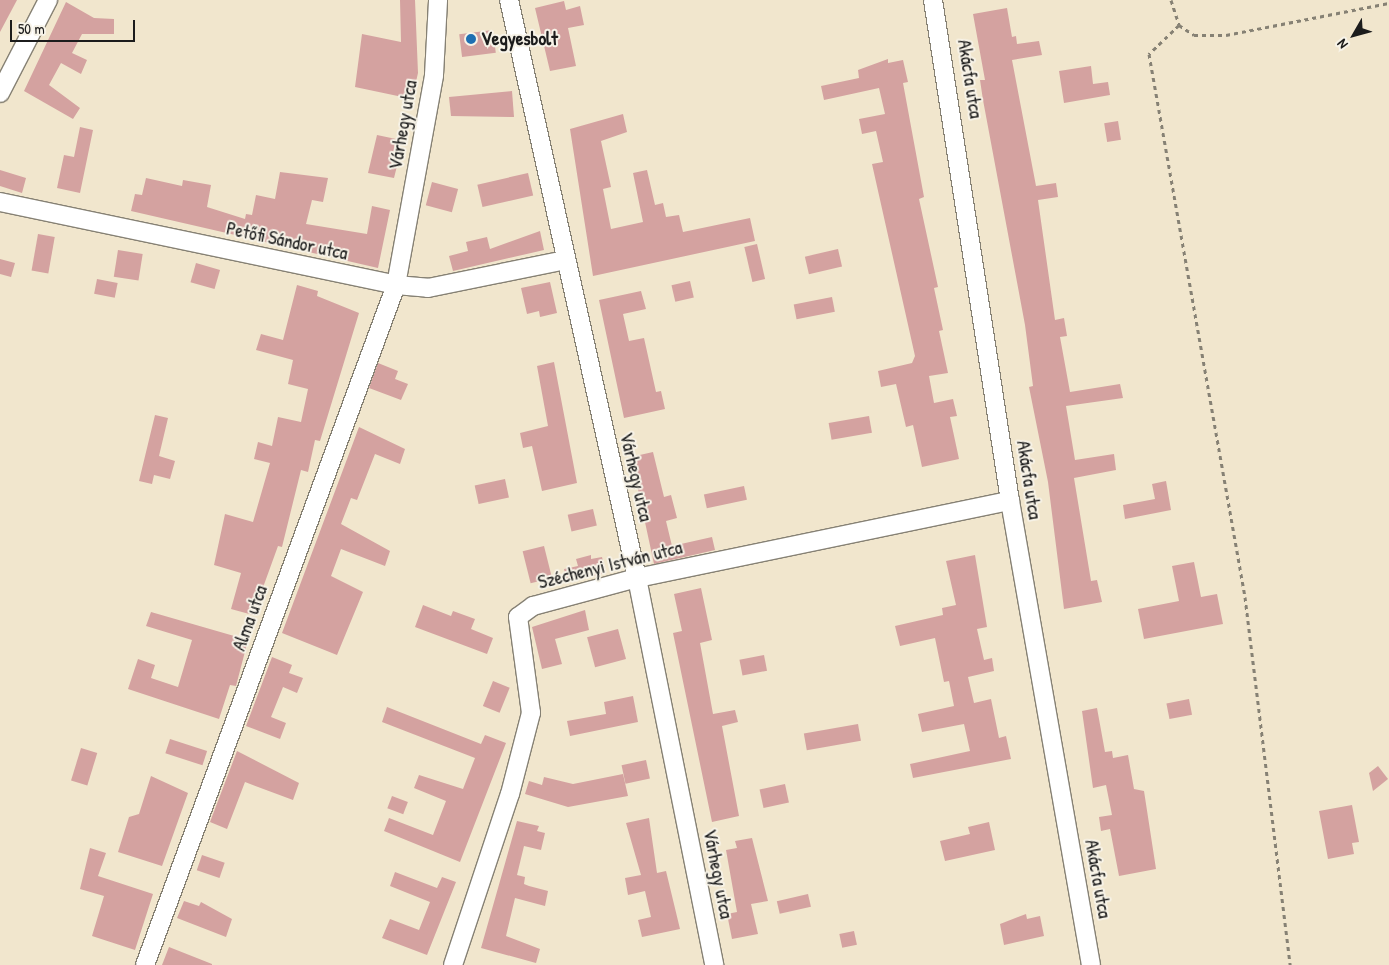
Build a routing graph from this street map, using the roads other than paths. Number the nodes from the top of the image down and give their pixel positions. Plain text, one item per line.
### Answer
1 (48, 0) edge
2 (438, 0) edge
3 (509, 0) edge
4 (933, 0) edge
5 (0, 94) edge
6 (0, 202) edge
7 (566, 260) junction
8 (396, 285) junction
9 (1010, 501) junction
10 (637, 578) junction
11 (145, 965) edge
12 (453, 965) edge
13 (714, 965) edge
14 (1091, 965) edge

1 - 5 street
2 - 8 street, Várhegy utca
3 - 7 street, Várhegy utca
4 - 9 street, Akácfa utca
6 - 8 street, Petőfi Sándor utca
7 - 8 street, Petőfi Sándor utca
7 - 10 street, Várhegy utca
8 - 11 street, Alma utca
9 - 10 street, Széchenyi István utca
9 - 14 street, Akácfa utca
10 - 12 street, Széchenyi István utca
10 - 13 street, Várhegy utca

